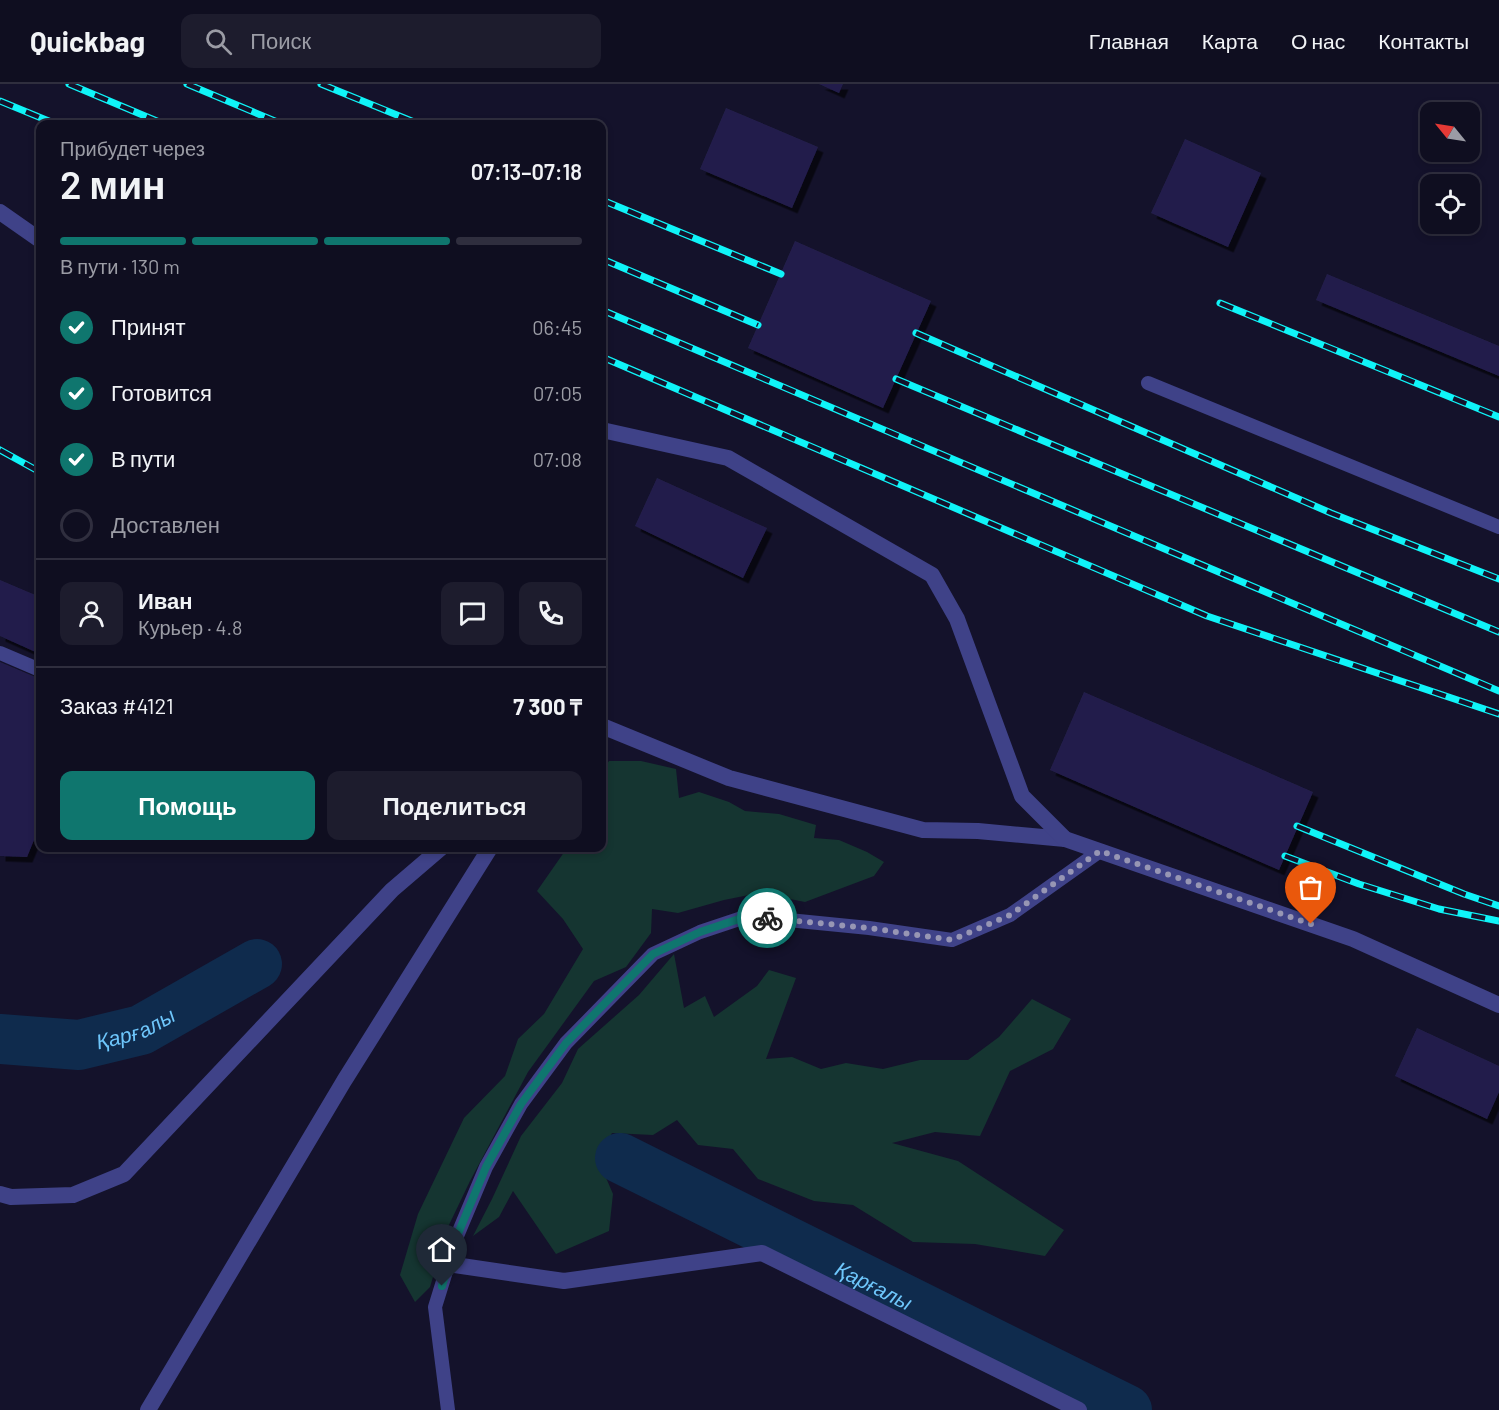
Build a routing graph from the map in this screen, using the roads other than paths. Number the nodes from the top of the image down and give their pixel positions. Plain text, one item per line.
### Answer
1 (0, 212) edge
2 (36, 237) edge
3 (1148, 383) dead end
4 (606, 431) edge
5 (1499, 527) edge
6 (0, 652) edge
7 (36, 668) edge
8 (606, 728) edge
9 (1065, 839) junction
10 (1100, 851) junction
11 (436, 852) edge
12 (487, 852) edge
13 (1499, 1005) edge
14 (0, 1194) edge
15 (448, 1264) junction
16 (148, 1410) edge
17 (448, 1410) edge
18 (1079, 1410) edge

1 - 2 street
3 - 5 lane
4 - 9 street
6 - 7 lane
8 - 9 street
9 - 10 street
10 - 13 street
10 - 15 lane
11 - 14 street
12 - 16 street
15 - 17 lane
15 - 18 street

